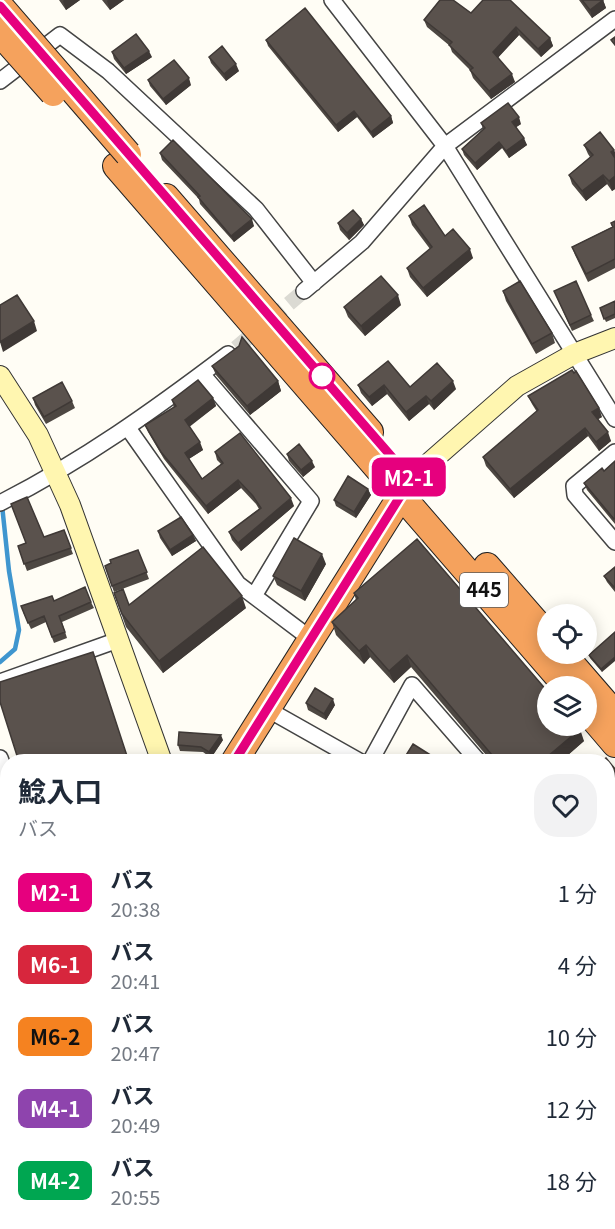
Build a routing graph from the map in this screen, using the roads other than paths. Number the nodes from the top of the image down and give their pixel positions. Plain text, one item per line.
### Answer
1 (332, 0) edge
2 (0, 6) edge
3 (615, 19) edge
4 (0, 33) edge
5 (0, 81) edge
6 (445, 146) junction
7 (122, 160) junction
8 (615, 338) edge
9 (236, 348) tunnel mouth
10 (574, 354) junction
11 (202, 374) junction
12 (0, 376) edge
13 (615, 419) edge
14 (128, 428) junction
15 (615, 452) edge
16 (57, 474) junction
17 (406, 487) junction
18 (0, 503) edge
19 (615, 542) edge
20 (254, 596) junction
21 (537, 624) edge
22 (311, 639) junction
23 (118, 640) junction
24 (572, 664) edge
25 (558, 676) edge
26 (0, 682) edge
27 (267, 709) junction
28 (615, 714) edge
29 (597, 726) edge
30 (613, 750) edge
31 (159, 754) edge
32 (239, 754) edge
33 (347, 754) edge
34 (374, 754) edge
35 (472, 754) edge

1 - 6 street
2 - 7 highway, bridge
3 - 6 street
4 - 7 highway, bridge
5 - 6 street
6 - 10 street
7 - 17 highway
8 - 10 street
9 - 11 street
10 - 13 street
10 - 17 street
11 - 14 street
11 - 20 street
12 - 16 street
14 - 16 street
14 - 20 street
15 - 19 street
16 - 18 street
16 - 23 street
17 - 21 highway, 445
17 - 22 highway
17 - 25 highway, 445
20 - 22 street
22 - 27 highway
23 - 26 street
23 - 31 street
24 - 28 highway
27 - 32 highway
27 - 33 street
29 - 30 highway
34 - 35 street

